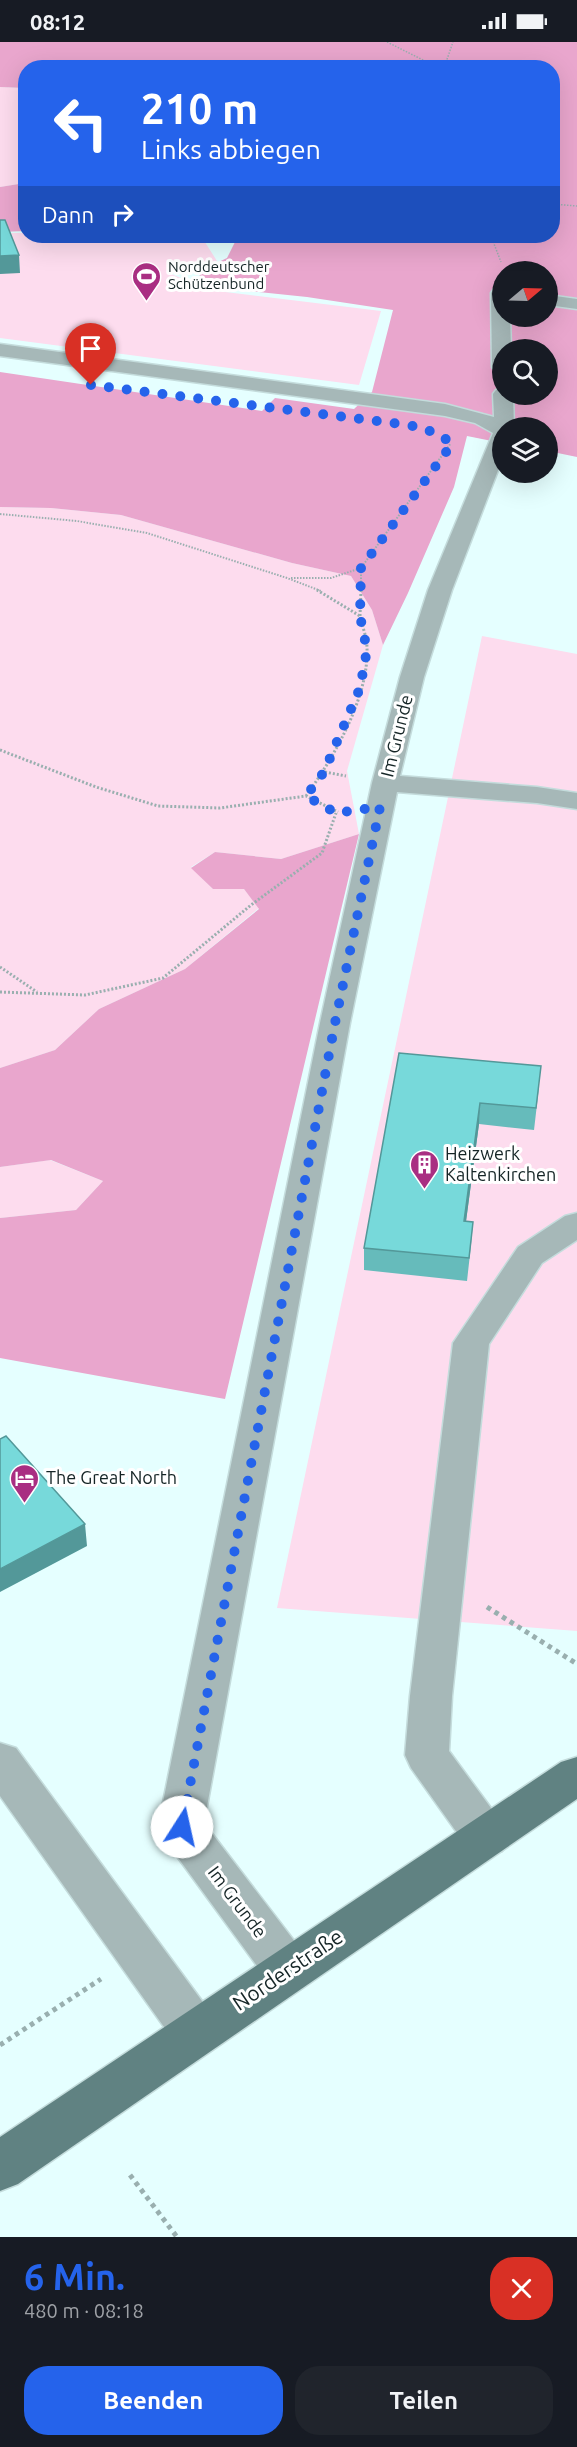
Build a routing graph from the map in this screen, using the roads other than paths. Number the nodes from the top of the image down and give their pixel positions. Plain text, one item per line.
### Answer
1 (558, 301) edge
2 (577, 304) edge
3 (0, 350) edge
4 (492, 423) edge
5 (492, 460) edge
6 (383, 795) junction
7 (577, 801) edge
8 (577, 1224) edge
9 (0, 1761) edge
10 (577, 1776) edge
11 (486, 1837) junction
12 (288, 1970) junction
13 (196, 2032) junction
14 (0, 2167) edge

1 - 2 street
3 - 4 street
5 - 6 street, Im Grunde
6 - 7 street
6 - 12 street, Im Grunde
8 - 11 street
9 - 13 street
10 - 11 main road, Norderstraße
11 - 12 main road, Norderstraße
12 - 13 main road, Norderstraße
13 - 14 main road, Norderstraße

